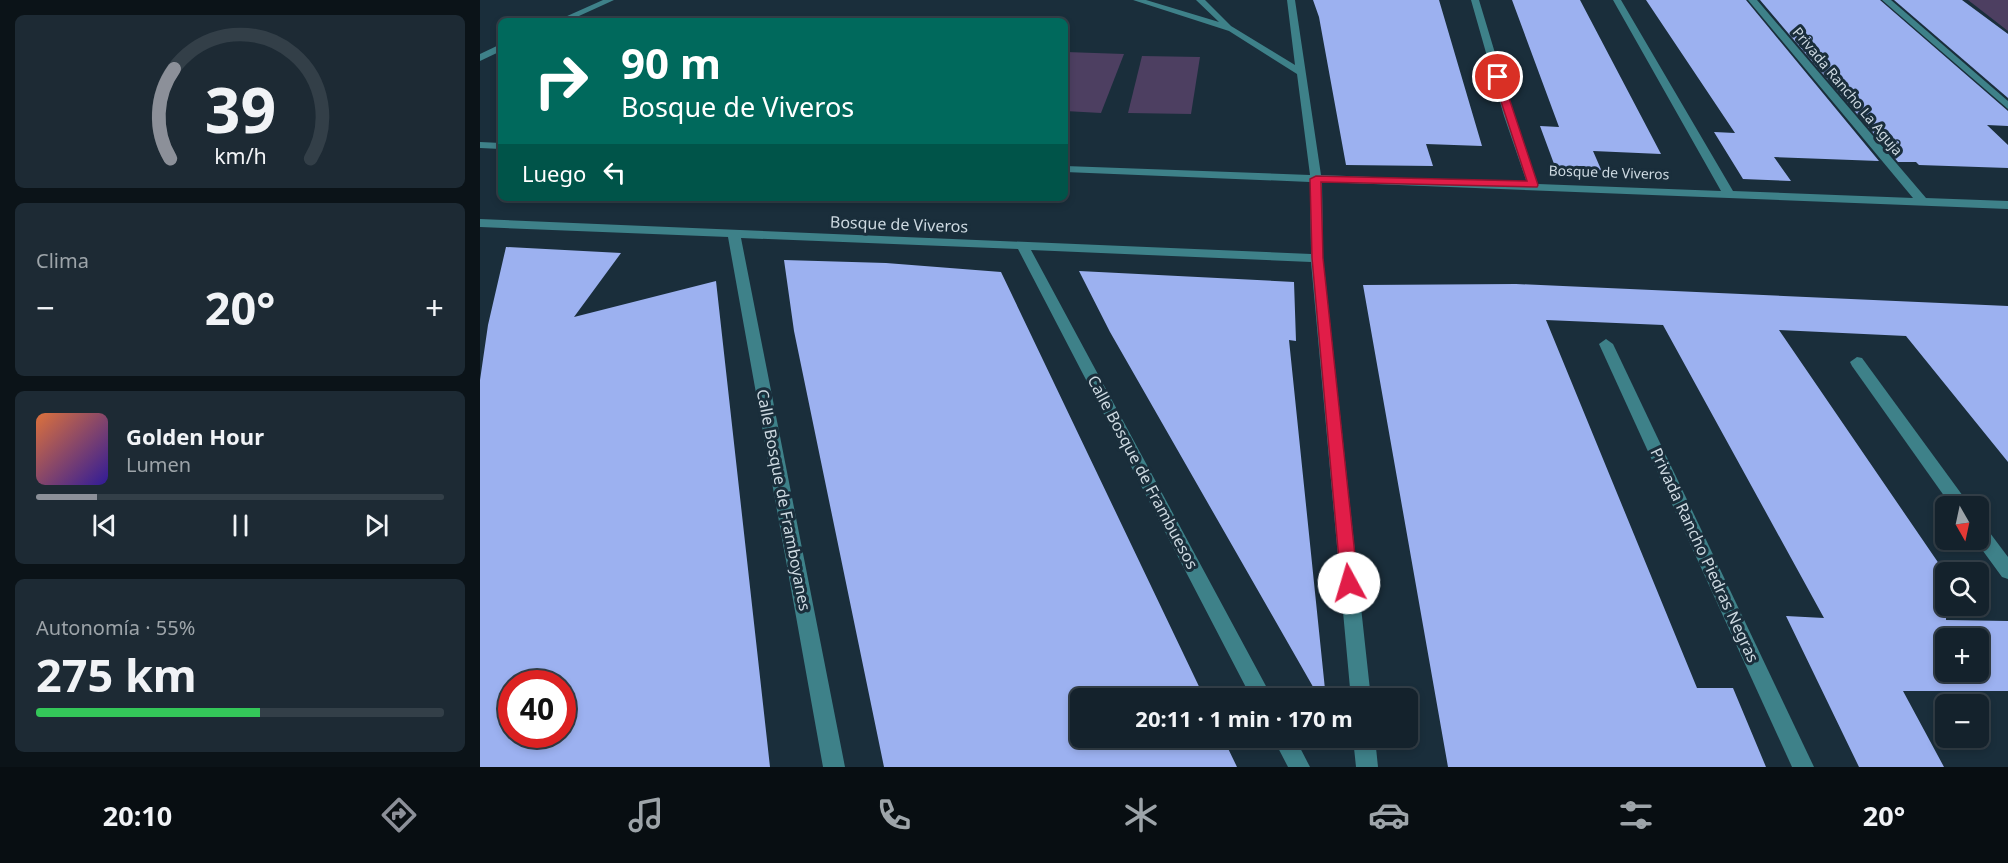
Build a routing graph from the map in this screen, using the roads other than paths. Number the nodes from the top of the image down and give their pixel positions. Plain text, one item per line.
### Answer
1 (610, 0) edge
2 (1137, 0) edge
3 (1200, 0) edge
4 (1291, 0) edge
5 (1475, 0) edge
6 (1617, 0) edge
7 (1752, 0) edge
8 (1886, 0) edge
9 (567, 18) edge
10 (1232, 29) junction
11 (498, 49) edge
12 (480, 58) edge
13 (1301, 73) junction
14 (2008, 106) edge
15 (480, 145) edge
16 (498, 146) edge
17 (1068, 168) edge
18 (1316, 179) junction
19 (1533, 185) junction
20 (1728, 192) junction
21 (1922, 201) junction
22 (2008, 205) edge
23 (480, 223) edge
24 (734, 234) junction
25 (1023, 246) junction
26 (1317, 258) junction
27 (1606, 344) dead end
28 (1857, 362) dead end
29 (1954, 496) edge
30 (1989, 545) edge
31 (2008, 571) edge
32 (1257, 688) edge
33 (1360, 688) edge
34 (1289, 748) edge
35 (1365, 748) edge
36 (834, 767) edge
37 (1299, 767) edge
38 (1367, 767) edge
39 (1803, 767) edge

1 - 9 street
2 - 10 street
3 - 10 street
4 - 13 street
5 - 19 street
6 - 20 street
7 - 21 street, Privada Rancho La Aguja
8 - 14 street
10 - 13 street
11 - 12 street
13 - 18 street
15 - 16 street
17 - 18 street, Bosque de Viveros
18 - 19 street, Bosque de Viveros
18 - 26 street
19 - 20 street, Bosque de Viveros
20 - 21 street, Bosque de Viveros
21 - 22 street, Bosque de Viveros
23 - 24 street, Bosque de Viveros
24 - 25 street, Bosque de Viveros
24 - 36 street, Calle Bosque de Framboyanes
25 - 26 street, Bosque de Viveros
25 - 32 street, Calle Bosque de Frambuesos
26 - 33 street
27 - 39 street, Privada Rancho Piedras Negras
28 - 29 street
30 - 31 street
34 - 37 street
35 - 38 street

